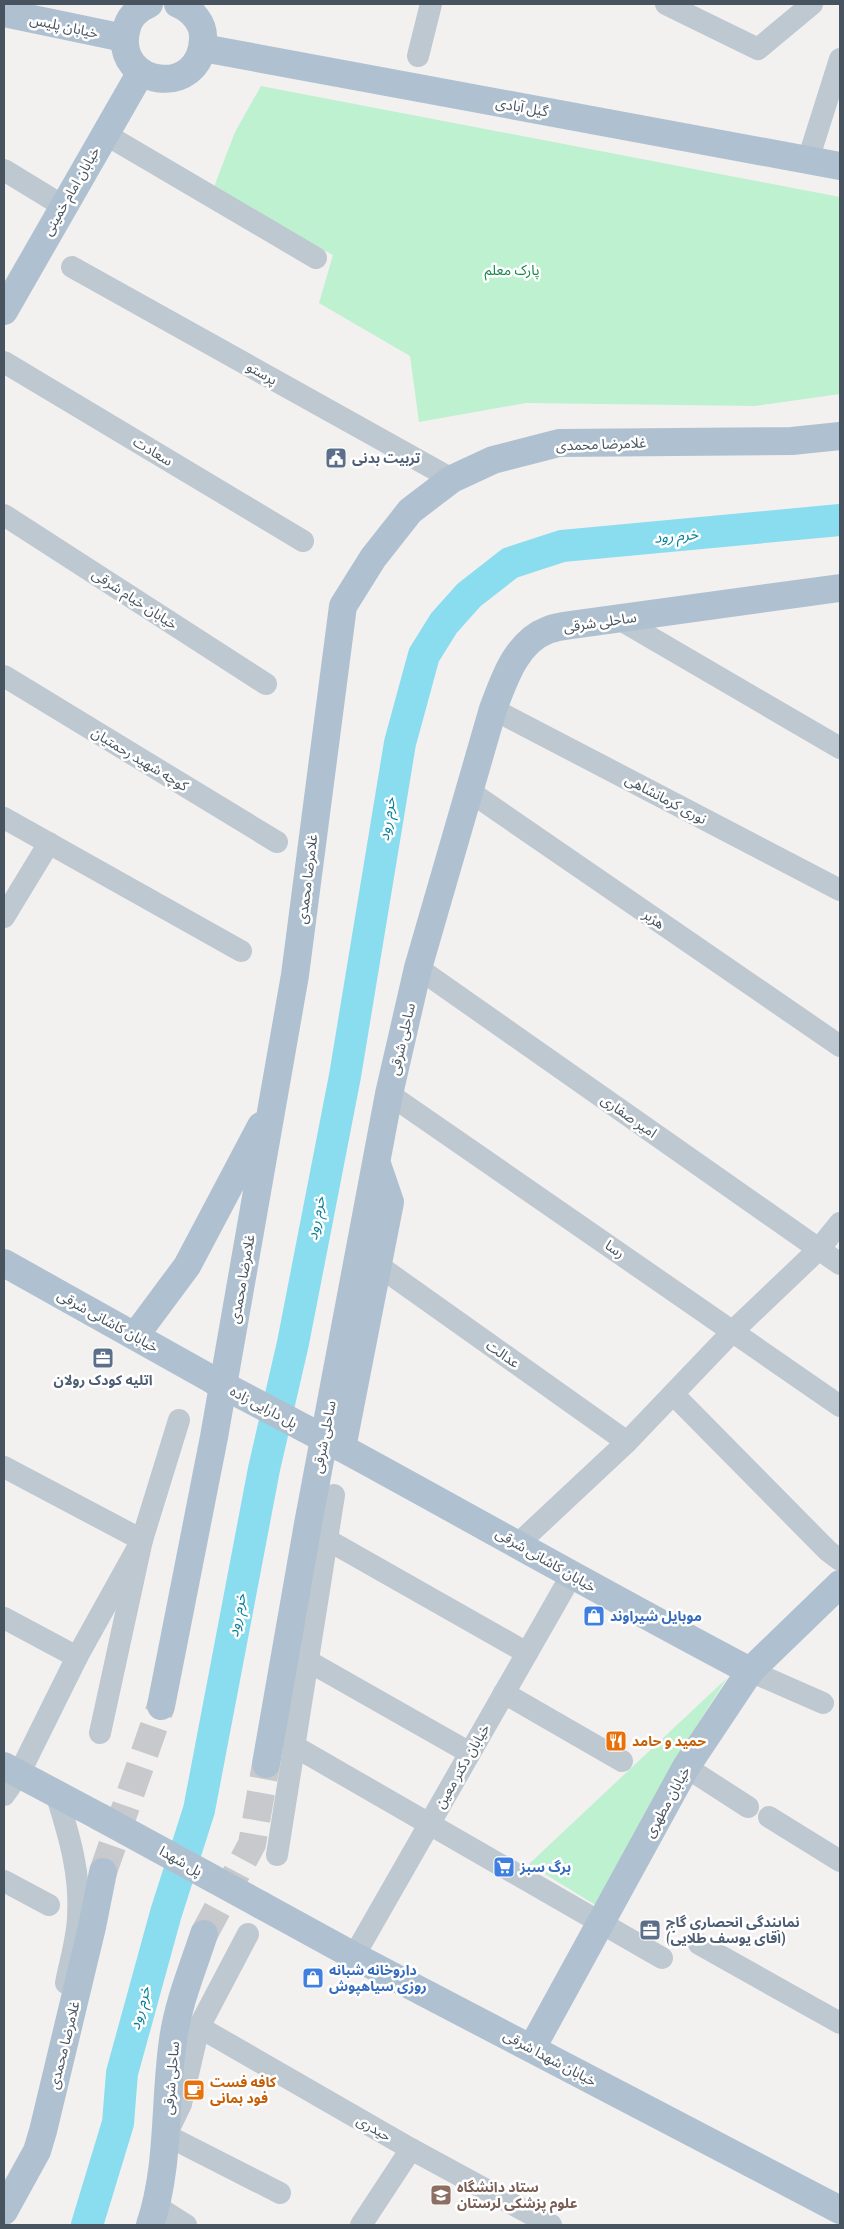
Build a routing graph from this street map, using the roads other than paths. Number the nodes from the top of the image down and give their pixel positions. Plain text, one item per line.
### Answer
1 (149, 4) edge
2 (178, 4) edge
3 (431, 4) edge
4 (666, 4) edge
5 (812, 4) edge
6 (4, 13) edge
7 (203, 25) edge
8 (124, 38) junction
9 (418, 56) dead end
10 (840, 59) edge
11 (141, 72) junction
12 (105, 134) junction
13 (808, 160) junction
14 (840, 166) edge
15 (4, 170) edge
16 (63, 206) junction
17 (316, 258) dead end
18 (72, 267) dead end
19 (4, 311) edge
20 (4, 362) edge
21 (840, 436) edge
22 (452, 479) junction
23 (4, 515) edge
24 (303, 540) dead end
25 (840, 588) edge
26 (619, 619) junction
27 (4, 676) edge
28 (266, 684) dead end
29 (493, 709) junction
30 (840, 748) edge
31 (469, 791) junction
32 (4, 818) edge
33 (277, 842) dead end
34 (49, 843) junction
35 (840, 890) edge
36 (4, 917) edge
37 (241, 951) dead end
38 (418, 968) junction
39 (840, 1046) edge
40 (390, 1094) junction
41 (272, 1105) junction
42 (376, 1161) junction
43 (840, 1223) edge
44 (819, 1249) junction
45 (4, 1263) edge
46 (840, 1264) edge
47 (379, 1266) junction
48 (734, 1330) junction
49 (135, 1336) junction
50 (213, 1380) joint
51 (673, 1394) junction
52 (840, 1406) edge
53 (179, 1420) dead end
54 (627, 1442) junction
55 (342, 1448) junction
56 (4, 1467) edge
57 (334, 1495) dead end
58 (326, 1539) junction
59 (142, 1540) junction
60 (518, 1544) junction
61 (840, 1560) edge
62 (571, 1576) junction
63 (840, 1584) edge
64 (4, 1618) edge
65 (527, 1653) junction
66 (77, 1657) junction
67 (308, 1661) junction
68 (750, 1671) junction
69 (504, 1693) junction
70 (824, 1704) dead end
71 (161, 1706) tunnel mouth
72 (100, 1733) dead end
73 (294, 1746) junction
74 (470, 1753) junction
75 (622, 1761) dead end
76 (266, 1764) tunnel mouth
77 (686, 1767) junction
78 (9, 1778) edge
79 (56, 1794) junction
80 (748, 1807) dead end
81 (769, 1818) dead end
82 (430, 1823) junction
83 (277, 1855) dead end
84 (840, 1861) edge
85 (103, 1872) tunnel mouth
86 (4, 1881) edge
87 (49, 1904) dead end
88 (261, 1905) joint
89 (600, 1921) junction
90 (204, 1934) tunnel mouth
91 (248, 1934) dead end
92 (699, 1944) dead end
93 (354, 1956) junction
94 (662, 1958) dead end
95 (840, 2023) edge
96 (199, 2027) junction
97 (532, 2048) junction
98 (43, 2131) junction
99 (166, 2135) junction
100 (410, 2149) junction
101 (280, 2193) dead end
102 (840, 2210) edge
103 (4, 2211) edge
104 (840, 2215) edge
105 (153, 2216) edge
106 (186, 2225) edge
107 (362, 2225) edge
108 (551, 2225) edge
109 (834, 2225) edge

1 - 8 main road
2 - 7 main road
3 - 9 street
4 - 5 street
6 - 8 main road, خیابان پلیس
7 - 11 main road
7 - 13 main road, گیل آبادی
8 - 11 main road
10 - 13 street
11 - 12 main road, خیابان امام خمینی
12 - 16 main road, خیابان امام خمینی
12 - 17 street
13 - 14 main road, گیل آبادی
15 - 16 street
16 - 19 main road, خیابان امام خمینی
18 - 22 street, پرستو
20 - 24 street, سعادت
21 - 22 main road, غلامرضا محمدی
22 - 41 main road, غلامرضا محمدی
23 - 28 street, خیابان خیام شرقی
25 - 26 main road, ساحلی شرقی
26 - 29 main road, ساحلی شرقی
26 - 30 street
27 - 33 street, کوچه شهید رحمتیان
29 - 31 main road, ساحلی شرقی
29 - 35 street, نوری کرمانشاهی
31 - 38 main road, ساحلی شرقی
31 - 39 street, هژبر
32 - 34 street
34 - 36 street
34 - 37 street
38 - 40 main road, ساحلی شرقی
38 - 44 street, امیر صفاری
40 - 42 main road, ساحلی شرقی
40 - 48 street, رسا
41 - 49 main road
41 - 71 main road, غلامرضا محمدی
42 - 47 main road
42 - 76 main road, ساحلی شرقی
43 - 44 street
44 - 46 street, امیر صفاری
44 - 48 street
45 - 49 main road, خیابان کاشانی شرقی
47 - 54 street, عدالت
47 - 55 main road
48 - 51 street
48 - 52 street, رسا
49 - 50 main road, خیابان کاشانی شرقی
50 - 55 main road, پل دارایی زاده, bridge
51 - 54 street
51 - 61 street
53 - 59 street
54 - 60 street
55 - 60 main road, خیابان کاشانی شرقی
56 - 59 street
57 - 58 street
58 - 65 street
58 - 67 street
59 - 66 street
59 - 72 street
60 - 62 main road, خیابان کاشانی شرقی
62 - 65 street, خیابان دکتر معین
62 - 68 main road, خیابان کاشانی شرقی
63 - 68 main road, خیابان مطهری
64 - 66 street
65 - 69 street, خیابان دکتر معین
66 - 78 street
67 - 73 street
67 - 74 street
68 - 70 street
68 - 77 main road, خیابان مطهری
69 - 74 street, خیابان دکتر معین
69 - 75 street
73 - 82 street
73 - 83 street
74 - 82 street, خیابان دکتر معین
77 - 80 street
77 - 89 main road, خیابان مطهری
78 - 79 main road
79 - 88 main road, پل شهدا, bridge
79 - 98 street
81 - 84 street
82 - 89 street
82 - 93 street, خیابان دکتر معین
85 - 98 main road, غلامرضا محمدی
86 - 87 street
88 - 93 main road, خیابان شهدا شرقی
89 - 94 street
89 - 97 main road, خیابان مطهری
90 - 99 main road, ساحلی شرقی
91 - 96 street
92 - 95 street
93 - 97 main road, خیابان شهدا شرقی
96 - 99 street
96 - 100 street, حیدری
97 - 102 main road, خیابان شهدا شرقی
98 - 103 main road, غلامرضا محمدی
99 - 101 street
99 - 105 main road, ساحلی شرقی
100 - 107 street
100 - 108 street, حیدری
104 - 109 street
105 - 106 street

